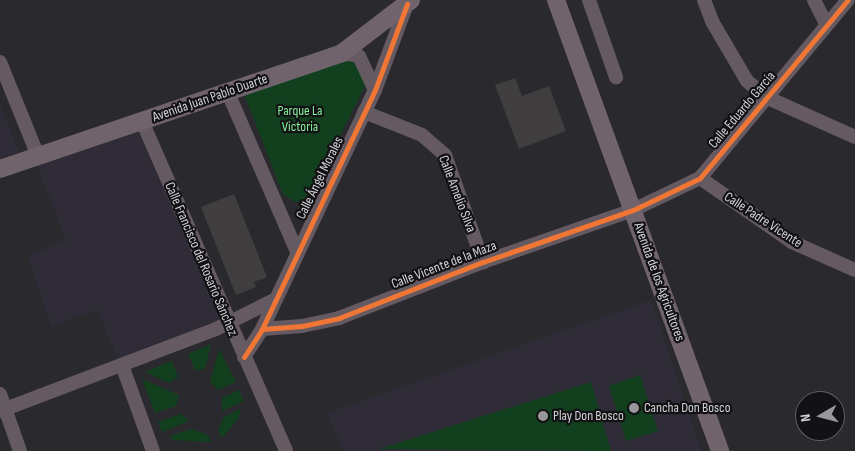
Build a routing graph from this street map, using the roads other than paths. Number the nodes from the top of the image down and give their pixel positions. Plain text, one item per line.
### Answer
1 (556, 0) edge
2 (589, 0) edge
3 (704, 0) edge
4 (814, 0) edge
5 (848, 0) edge
6 (409, 1) edge
7 (826, 24) junction
8 (342, 53) junction
9 (0, 62) edge
10 (616, 77) dead end
11 (375, 90) junction
12 (228, 93) junction
13 (768, 98) junction
14 (364, 112) junction
15 (142, 121) junction
16 (855, 137) edge
17 (38, 156) junction
18 (0, 169) edge
19 (700, 178) junction
20 (633, 210) junction
21 (296, 252) junction
22 (482, 262) junction
23 (855, 270) edge
24 (272, 301) junction
25 (228, 322) junction
26 (262, 329) junction
27 (244, 357) junction
28 (122, 364) junction
29 (0, 394) edge
30 (3, 410) edge
31 (20, 451) edge
32 (153, 451) edge
33 (286, 451) edge
34 (720, 451) edge

1 - 20 main road, Avenida de los Agricultores
2 - 10 street
3 - 13 street
4 - 7 street
5 - 7 street, Calle Eduardo García
6 - 8 main road, Avenida Juan Pablo Duarte
6 - 11 street, Calle Ángel Morales
7 - 13 street, Calle Eduardo García
8 - 11 street
8 - 12 main road, Avenida Juan Pablo Duarte
9 - 17 street
11 - 14 street, Calle Ángel Morales
12 - 15 main road, Avenida Juan Pablo Duarte
12 - 21 street
13 - 16 street
13 - 19 street, Calle Eduardo García
14 - 21 street, Calle Ángel Morales
14 - 22 street, Calle Amelio Silva
15 - 17 main road, Avenida Juan Pablo Duarte
15 - 25 street, Calle Francisco del Rosario Sánchez
17 - 18 main road, Avenida Juan Pablo Duarte
19 - 20 street, Calle Eduardo García
19 - 23 street, Calle Padre Vicente
20 - 22 street, Calle Vicente de la Maza
20 - 34 main road, Avenida de los Agricultores
21 - 24 street, Calle Ángel Morales
22 - 26 street, Calle Vicente de la Maza
24 - 25 street
24 - 26 street, Calle Ángel Morales
25 - 27 street, Calle Francisco del Rosario Sánchez
25 - 28 street
26 - 27 street, Calle Ángel Morales
27 - 33 street, Calle Francisco del Rosario Sánchez
28 - 30 street
28 - 32 street
29 - 30 street
30 - 31 street

